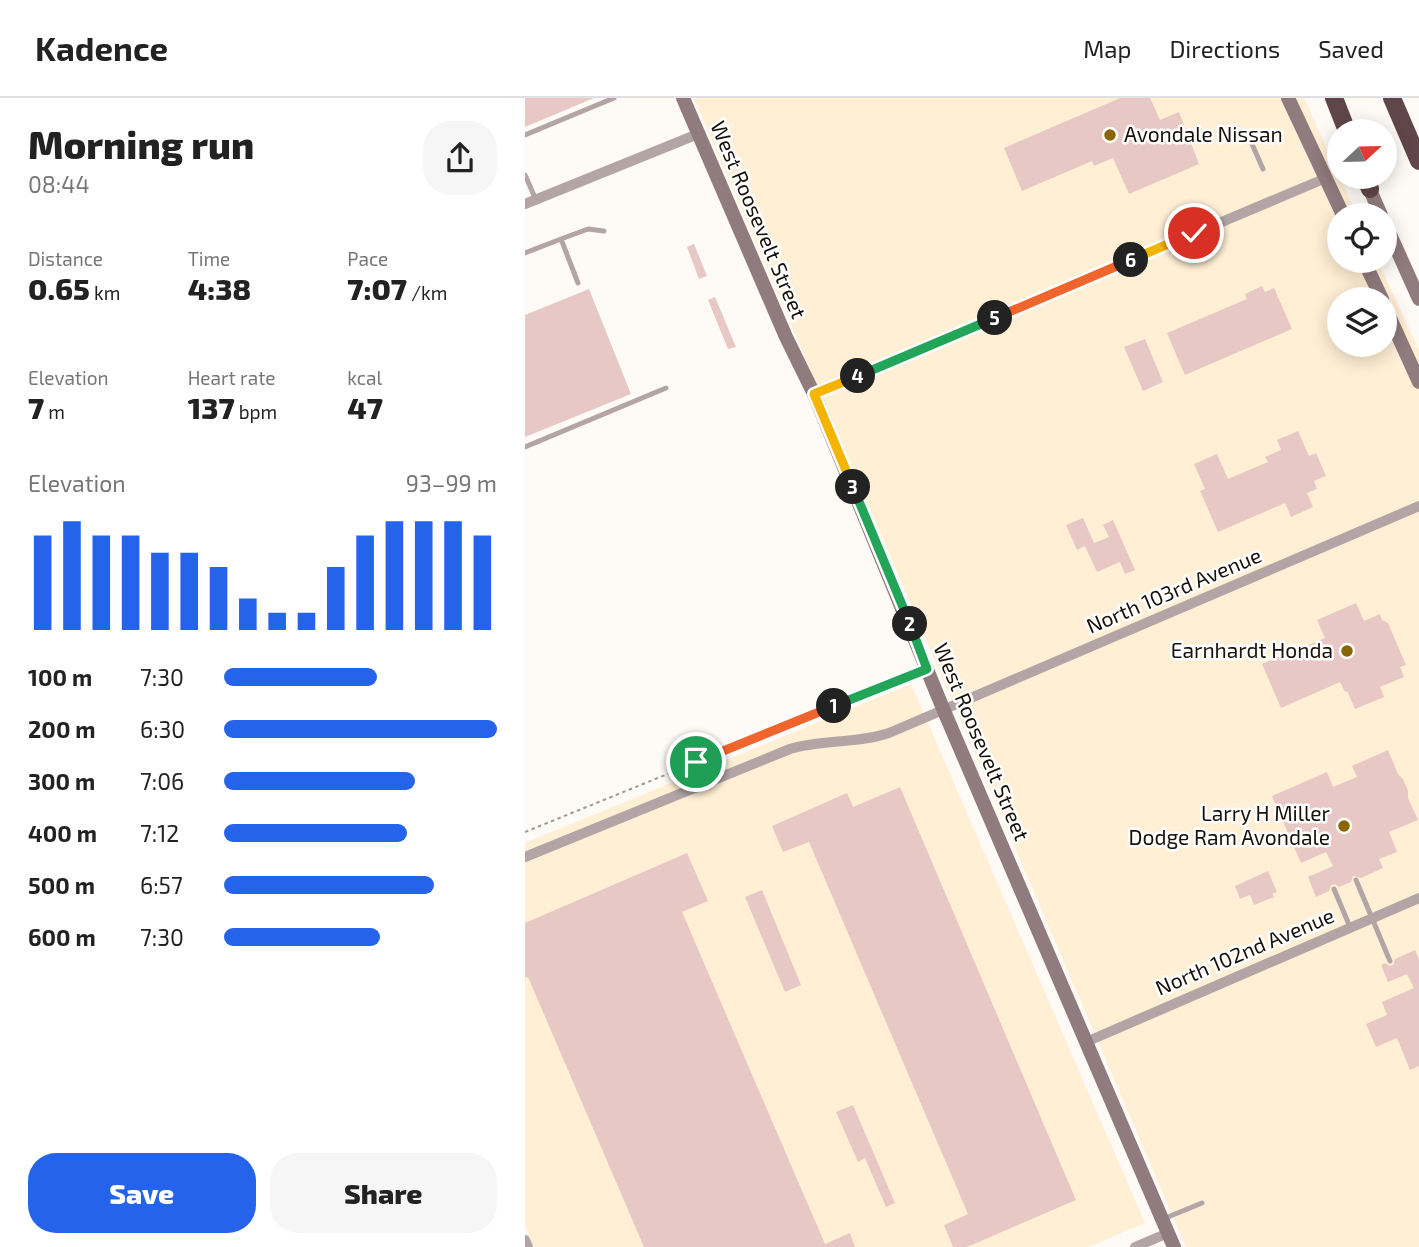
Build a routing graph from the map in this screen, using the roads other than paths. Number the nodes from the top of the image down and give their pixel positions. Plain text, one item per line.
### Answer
1 (614, 98) edge
2 (683, 98) edge
3 (1289, 98) edge
4 (1327, 98) edge
5 (1334, 98) edge
6 (1392, 98) edge
7 (1338, 119) edge
8 (1341, 119) edge
9 (698, 134) junction
10 (525, 135) edge
11 (1252, 144) dead end
12 (1419, 161) edge
13 (1263, 169) dead end
14 (525, 175) edge
15 (1326, 178) junction
16 (535, 200) junction
17 (1337, 203) edge
18 (525, 204) edge
19 (604, 231) dead end
20 (561, 239) junction
21 (1397, 250) edge
22 (525, 253) edge
23 (578, 283) dead end
24 (1419, 299) edge
25 (1397, 334) edge
26 (1419, 382) edge
27 (666, 388) dead end
28 (814, 394) junction
29 (525, 447) edge
30 (1419, 506) edge
31 (944, 711) junction
32 (525, 857) edge
33 (1356, 880) dead end
34 (1334, 889) dead end
35 (1419, 898) edge
36 (1371, 918) junction
37 (1350, 927) junction
38 (1390, 961) dead end
39 (1086, 1042) junction
40 (1202, 1203) dead end
41 (1168, 1233) edge
42 (525, 1240) edge
43 (528, 1247) edge
44 (1135, 1247) edge

1 - 10 lane
2 - 9 street, West Roosevelt Street
3 - 15 street
4 - 7 street
5 - 8 highway
6 - 12 highway
9 - 16 street
9 - 28 street, West Roosevelt Street
11 - 13 lane
14 - 16 lane
15 - 17 street
15 - 28 street
16 - 18 street
19 - 20 lane
20 - 22 lane
20 - 23 lane
21 - 24 street
25 - 26 street
27 - 29 lane
28 - 31 street, West Roosevelt Street
30 - 31 street, North 103rd Avenue
31 - 32 street, North 103rd Avenue
31 - 39 street, West Roosevelt Street
33 - 36 lane
34 - 37 lane
35 - 36 street, North 102nd Avenue
36 - 37 street, North 102nd Avenue
36 - 38 lane
37 - 39 street, North 102nd Avenue
39 - 41 street, West Roosevelt Street
40 - 41 lane
41 - 44 street
42 - 43 street

